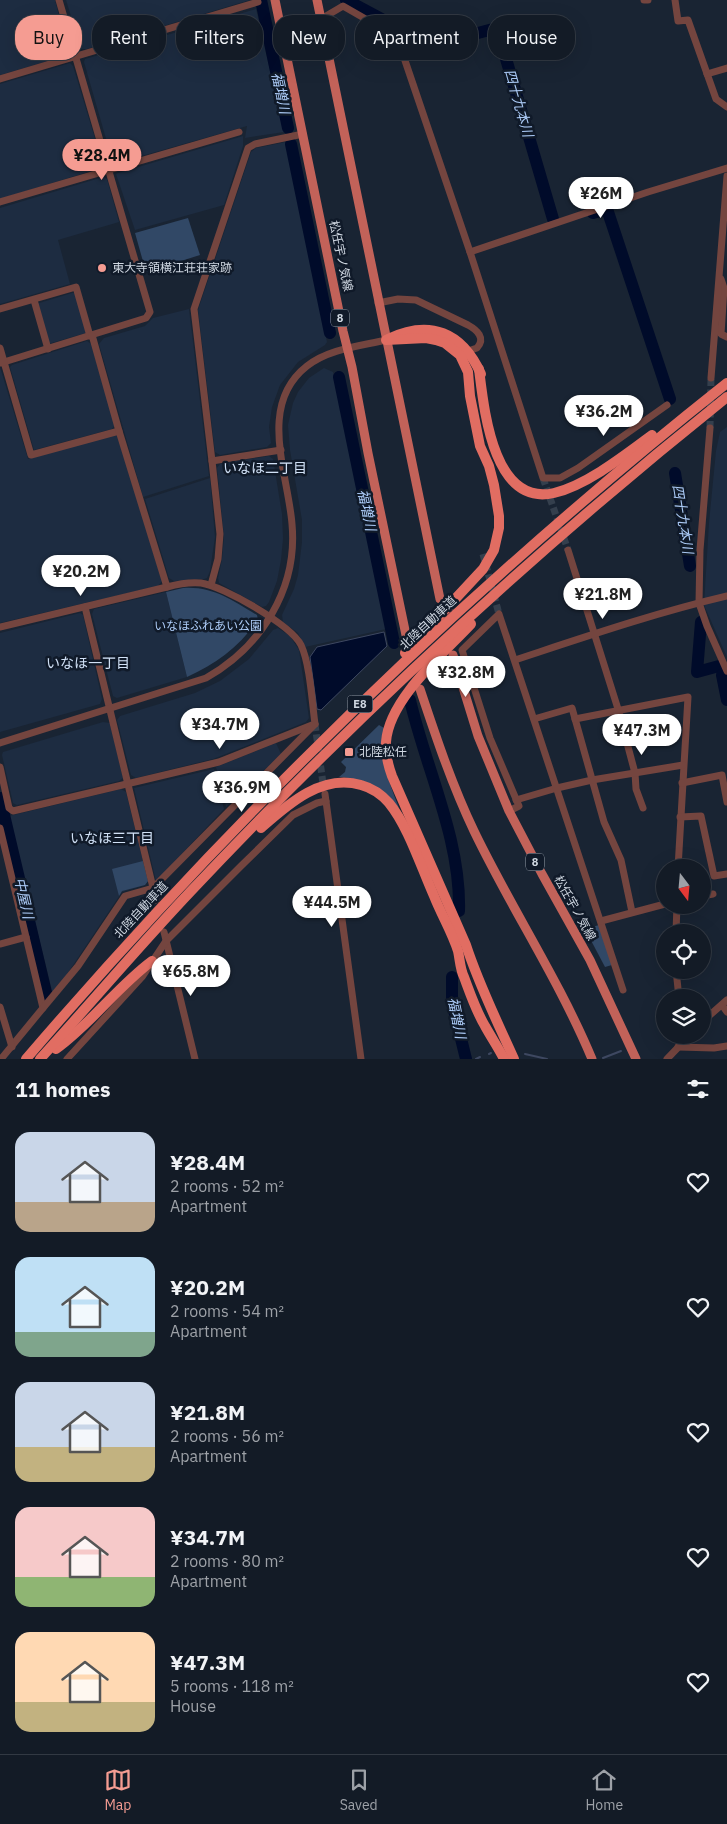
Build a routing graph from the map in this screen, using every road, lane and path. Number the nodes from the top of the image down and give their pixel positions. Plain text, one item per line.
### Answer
1 (59, 0) edge
2 (275, 0) edge
3 (317, 0) edge
4 (644, 0) edge
5 (648, 0) edge
6 (675, 0) edge
7 (258, 2) dead end
8 (64, 15) edge
9 (320, 15) edge
10 (328, 15) edge
11 (82, 55) edge
12 (64, 60) edge
13 (78, 60) edge
14 (329, 60) edge
15 (727, 68) edge
16 (707, 74) junction
17 (0, 79) edge
18 (727, 107) edge
19 (239, 132) dead end
20 (303, 134) junction
21 (727, 168) edge
22 (110, 170) junction
23 (727, 176) edge
24 (0, 202) edge
25 (725, 223) edge
26 (470, 252) junction
27 (720, 274) junction
28 (34, 300) junction
29 (378, 303) junction
30 (0, 309) edge
31 (91, 336) junction
32 (727, 337) edge
33 (386, 340) junction
34 (0, 348) edge
35 (48, 349) junction
36 (347, 349) junction
37 (468, 351) junction
38 (2, 362) edge
39 (711, 378) tunnel mouth
40 (727, 379) edge
41 (727, 383) edge
42 (727, 398) edge
43 (667, 405) dead end
44 (710, 428) tunnel mouth
45 (119, 431) junction
46 (281, 450) junction
47 (212, 461) junction
48 (568, 550) tunnel mouth
49 (542, 552) junction
50 (211, 585) junction
51 (167, 587) junction
52 (727, 596) edge
53 (440, 599) dead end
54 (699, 603) junction
55 (84, 607) junction
56 (271, 618) junction
57 (0, 627) edge
58 (595, 634) junction
59 (406, 635) dead end
60 (453, 656) dead end
61 (515, 660) junction
62 (727, 671) edge
63 (420, 689) dead end
64 (618, 709) junction
65 (110, 710) junction
66 (349, 715) junction
67 (534, 719) junction
68 (575, 719) junction
69 (315, 724) junction
70 (0, 744) edge
71 (683, 765) junction
72 (0, 767) edge
73 (635, 773) junction
74 (592, 780) junction
75 (682, 783) junction
76 (128, 784) junction
77 (557, 788) junction
78 (516, 800) junction
79 (727, 802) edge
80 (643, 808) dead end
81 (509, 811) junction
82 (680, 817) junction
83 (0, 828) edge
84 (678, 859) edge
85 (727, 874) edge
86 (153, 888) junction
87 (156, 900) dead end
88 (656, 906) edge
89 (632, 912) junction
90 (601, 921) junction
91 (164, 932) dead end
92 (26, 937) junction
93 (166, 940) junction
94 (0, 944) edge
95 (461, 948) junction
96 (134, 953) junction
97 (152, 961) junction
98 (623, 990) dead end
99 (724, 1002) edge
100 (0, 1008) edge
101 (43, 1008) junction
102 (727, 1012) edge
103 (711, 1014) edge
104 (502, 1043) junction
105 (681, 1044) edge
106 (12, 1046) junction
107 (727, 1046) edge
108 (678, 1047) junction
109 (1, 1059) edge
110 (26, 1059) edge
111 (41, 1059) edge
112 (67, 1059) edge
113 (195, 1059) edge
114 (361, 1059) edge
115 (504, 1059) edge
116 (514, 1059) edge
117 (592, 1059) edge
118 (636, 1059) edge
119 (667, 1059) edge

1 - 8 street
2 - 20 main road, 松任宇ノ気線 / 8
3 - 9 main road
4 - 5 street
6 - 16 street
7 - 11 street
10 - 26 street
12 - 17 street
13 - 22 street
14 - 29 main road
15 - 16 street
16 - 18 street
19 - 22 street
20 - 36 main road, 松任宇ノ気線 / 8
20 - 47 street
21 - 26 street
22 - 24 street
22 - 31 street
23 - 25 street
25 - 27 street
26 - 43 street
27 - 32 street
27 - 39 street
28 - 30 street
28 - 31 street
28 - 35 street
29 - 33 main road
29 - 37 street
31 - 35 street
31 - 45 street
33 - 36 street
33 - 37 highway
33 - 53 main road
33 - 66 highway
34 - 38 street
35 - 38 street
36 - 46 street
36 - 59 main road, 松任宇ノ気線 / 8
37 - 40 highway
38 - 45 street
41 - 66 highway, 北陸自動車道 / E8
42 - 49 highway, 北陸自動車道 / E8
44 - 54 street
45 - 51 street
46 - 47 street
46 - 56 street
47 - 50 street
48 - 58 street
49 - 95 highway
49 - 96 highway, 北陸自動車道 / E8
50 - 51 street
50 - 56 street
51 - 55 street
52 - 54 street
54 - 58 street
54 - 62 street
55 - 57 street
55 - 65 street
56 - 65 street
56 - 69 street
58 - 61 street
58 - 64 street
60 - 81 main road, 松任宇ノ気線 / 8
61 - 67 street
61 - 78 street
63 - 117 main road
64 - 68 street
64 - 71 street
64 - 73 street
65 - 70 street
65 - 76 street
66 - 110 highway, 北陸自動車道 / E8
67 - 68 street
67 - 77 street
68 - 74 street
69 - 76 street
69 - 86 street
71 - 73 street
71 - 75 street
72 - 76 street
73 - 74 street
73 - 80 street
74 - 77 street
74 - 89 street
75 - 79 street
75 - 82 street
76 - 86 street
77 - 78 street
77 - 90 street
78 - 81 street
81 - 118 main road, 松任宇ノ気線 / 8
82 - 84 street
82 - 85 street
83 - 92 street
86 - 87 street
86 - 101 street
88 - 89 street
89 - 90 street
90 - 98 street
91 - 93 street
92 - 94 street
92 - 101 street
93 - 97 street
93 - 113 street
93 - 114 street
95 - 96 highway
95 - 104 highway
96 - 111 highway, 北陸自動車道 / E8
97 - 111 highway
97 - 112 street
99 - 102 street
99 - 103 street
100 - 106 street
101 - 106 street
104 - 115 highway
104 - 116 highway
105 - 108 street
106 - 109 street
107 - 108 street
108 - 119 street

